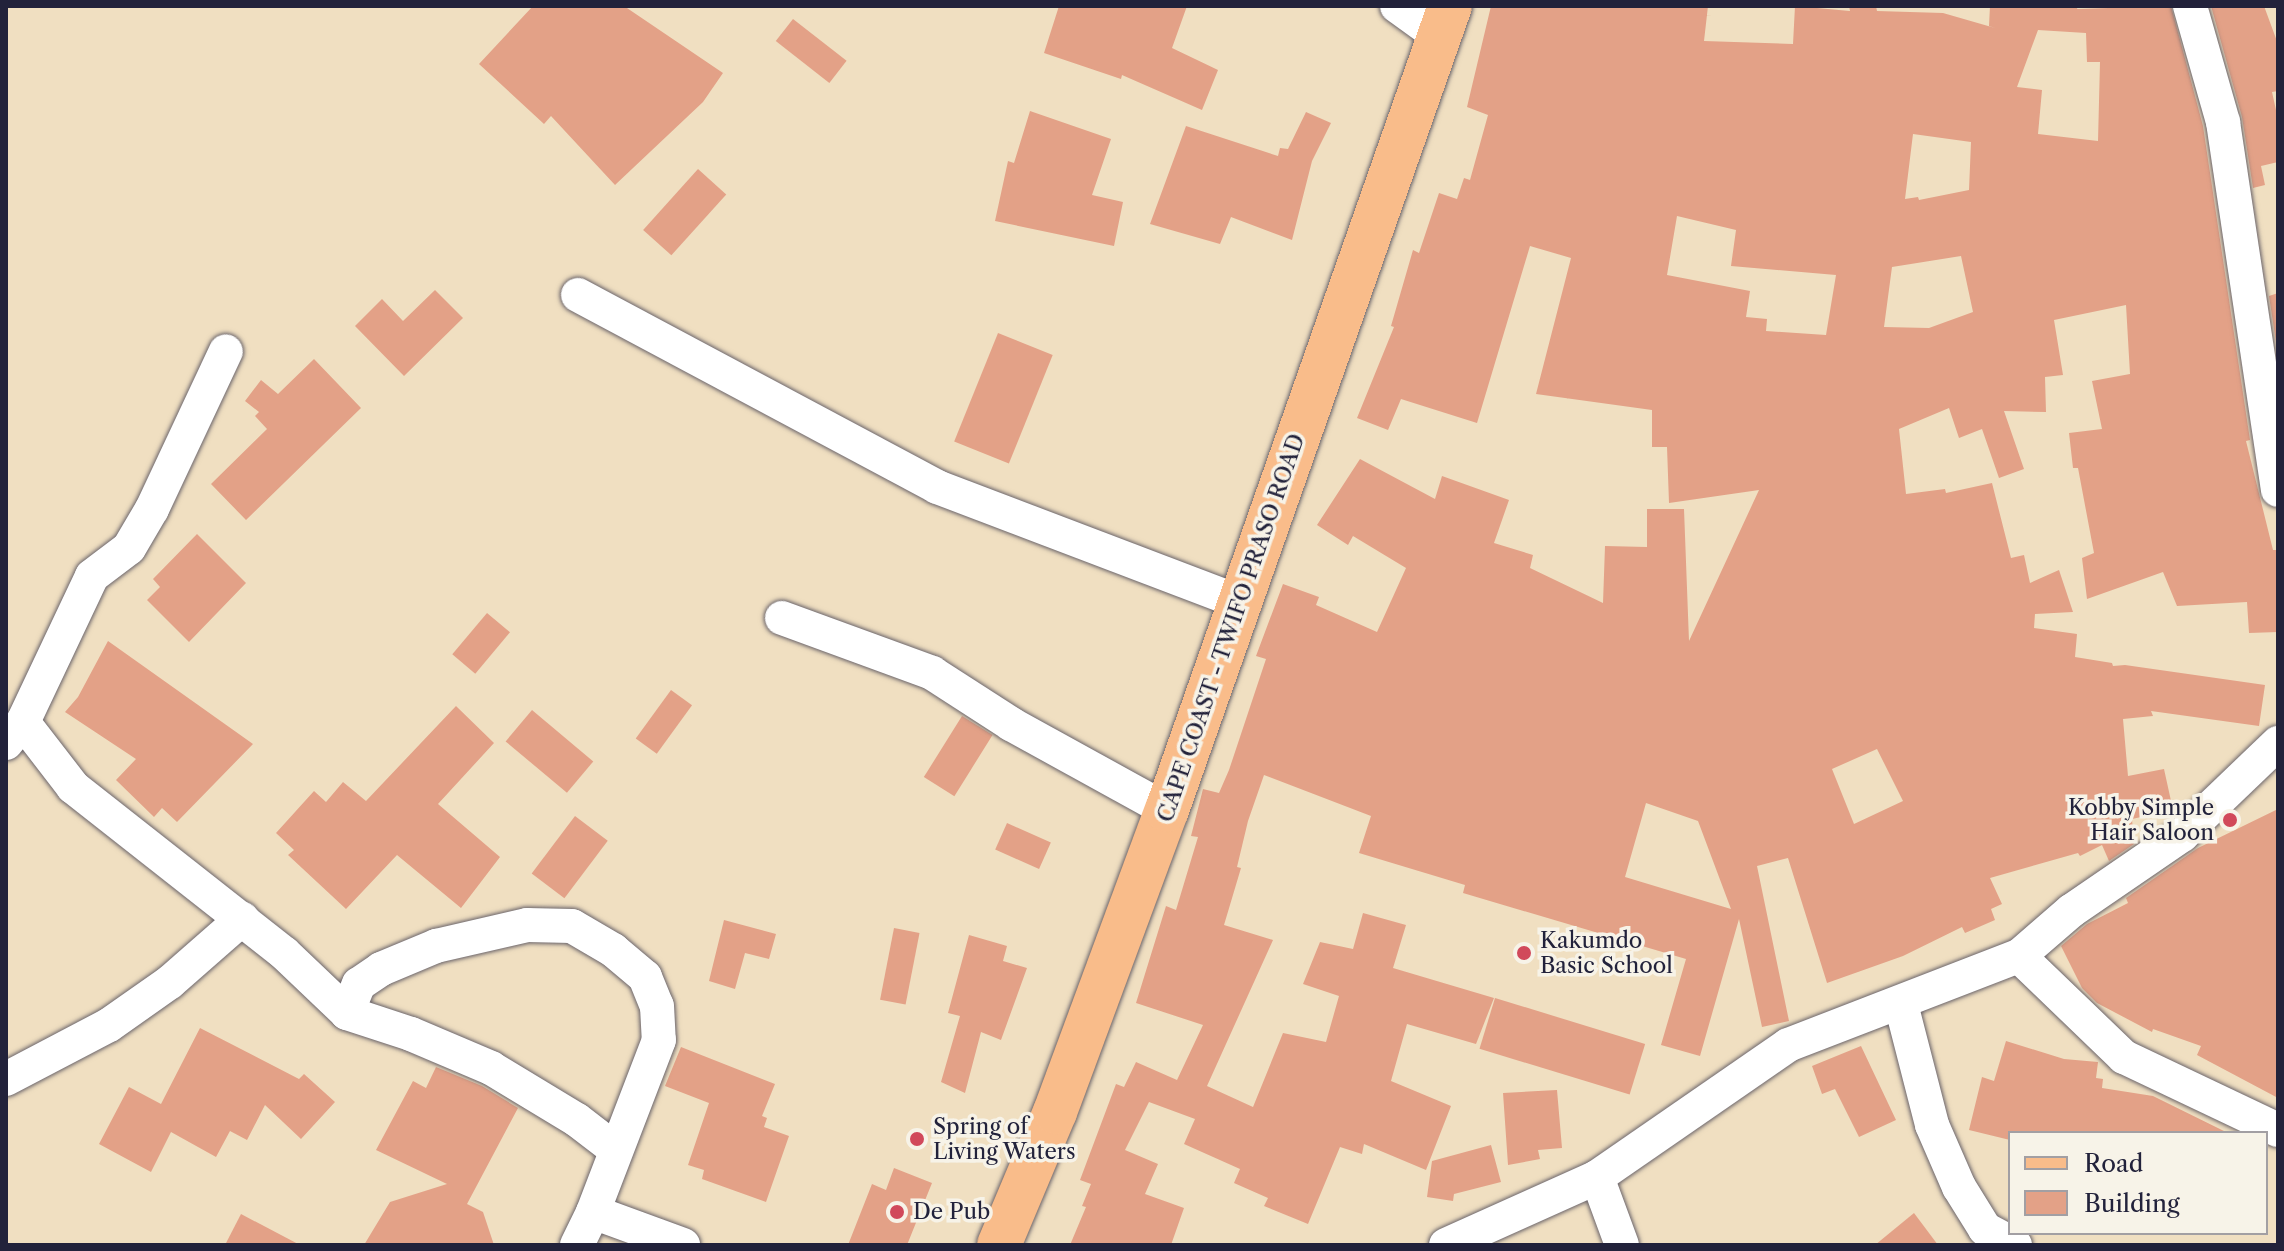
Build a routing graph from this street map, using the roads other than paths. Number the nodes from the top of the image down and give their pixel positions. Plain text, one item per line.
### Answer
1 (1397, 6) edge
2 (2190, 6) edge
3 (1445, 21) edge
4 (578, 295) dead end
5 (226, 351) dead end
6 (2278, 490) edge
7 (1240, 602) junction
8 (782, 618) dead end
9 (14, 733) edge
10 (2278, 743) edge
11 (1167, 810) junction
12 (242, 919) junction
13 (2019, 956) junction
14 (1901, 1004) junction
15 (347, 1013) junction
16 (6, 1079) edge
17 (2278, 1130) edge
18 (616, 1150) junction
19 (1597, 1177) junction
20 (593, 1212) junction
21 (577, 1245) edge
22 (683, 1245) edge
23 (999, 1245) edge
24 (1446, 1245) edge
25 (1622, 1245) edge
26 (2015, 1245) edge

1 - 3 street
2 - 6 street
3 - 7 main road, CAPE COAST - TWIFO PRASO ROAD
4 - 7 street
5 - 9 street
7 - 11 main road, CAPE COAST - TWIFO PRASO ROAD
8 - 11 street
9 - 12 street
10 - 13 street
11 - 23 main road, CAPE COAST - TWIFO PRASO ROAD
12 - 15 street
12 - 16 street
13 - 14 street
13 - 17 street
14 - 19 street
14 - 26 street
15 - 18 street
15 - 18 street
18 - 20 street
19 - 24 street
19 - 25 street
20 - 21 street
20 - 22 street

